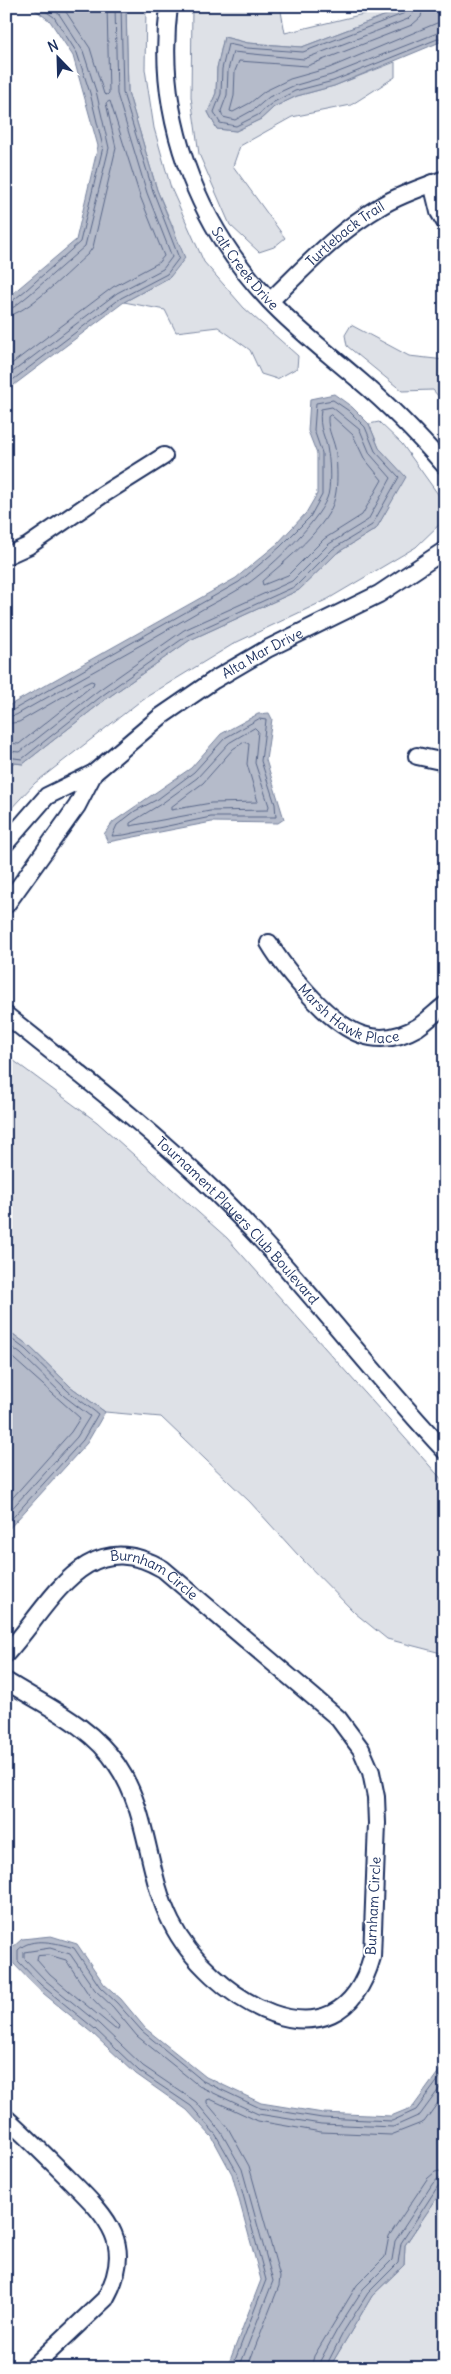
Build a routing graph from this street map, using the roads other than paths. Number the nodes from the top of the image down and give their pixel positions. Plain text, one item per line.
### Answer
1 (169, 6) edge
2 (439, 181) edge
3 (445, 222) edge
4 (270, 301) junction
5 (164, 456) dead end
6 (445, 466) edge
7 (445, 550) edge
8 (6, 556) edge
9 (416, 756) dead end
10 (445, 762) edge
11 (94, 773) junction
12 (6, 843) edge
13 (6, 905) edge
14 (269, 943) dead end
15 (445, 1005) edge
16 (6, 1015) edge
17 (445, 1450) edge
18 (6, 1654) edge
19 (6, 1681) edge
20 (6, 2118) edge
21 (32, 2368) edge

1 - 4 street, Salt Creek Drive
2 - 3 street, Turtleback Trail
2 - 4 street, Turtleback Trail
4 - 6 street, Salt Creek Drive
5 - 8 street
7 - 11 street, Alta Mar Drive
9 - 10 street
11 - 12 street, Alta Mar Drive
11 - 13 street, Alta Mar Drive
14 - 15 street, Marsh Hawk Place
16 - 17 street, Tournament Players Club Boulevard
18 - 19 street, Burnham Circle
20 - 21 street

